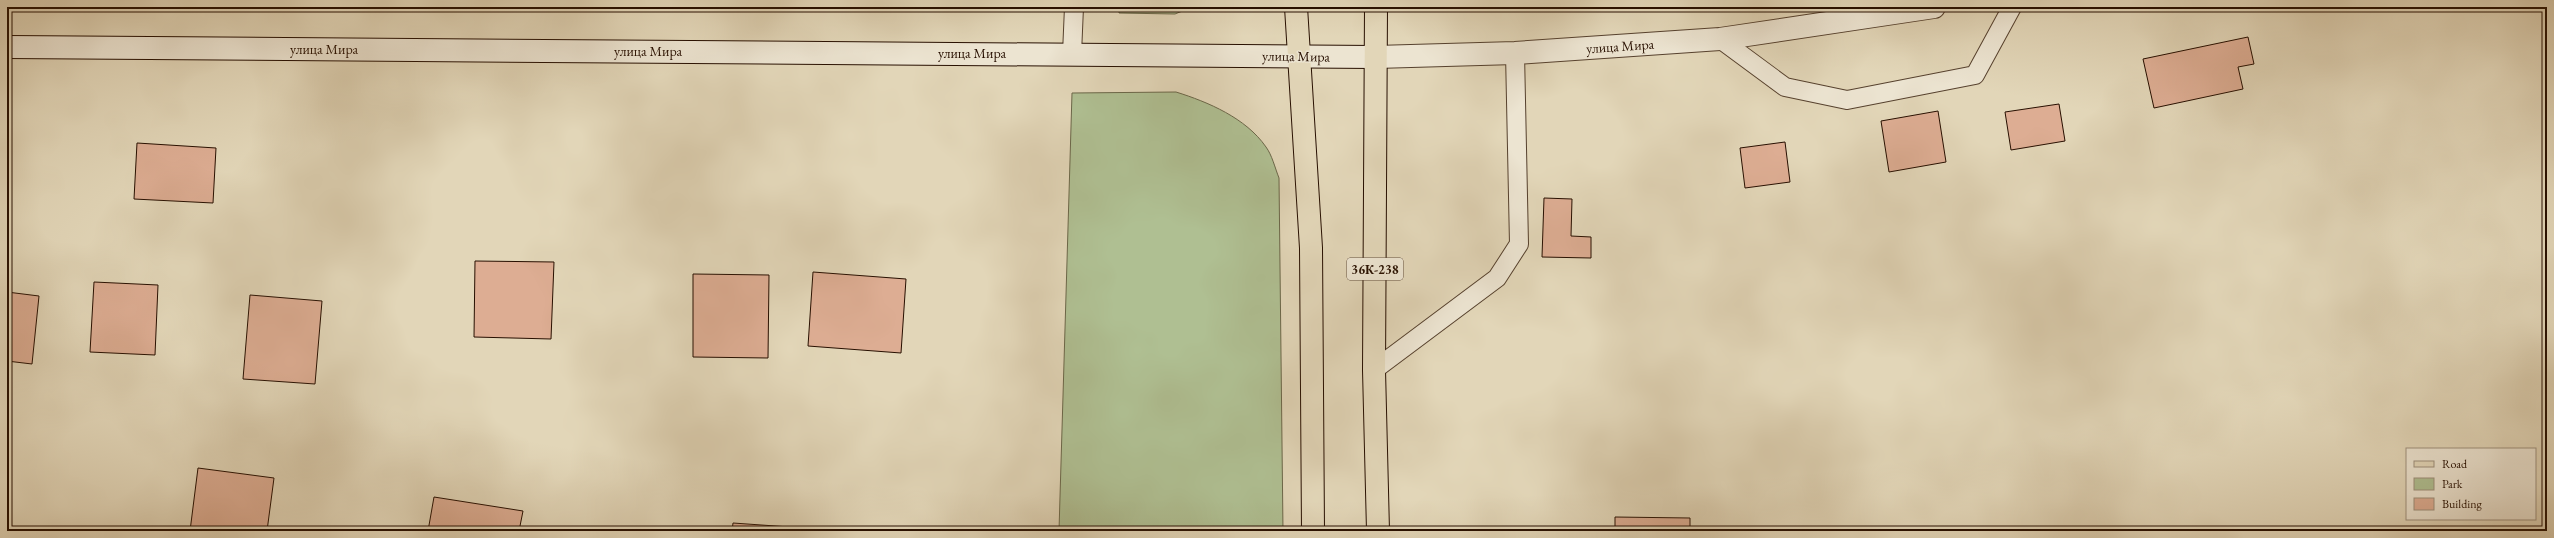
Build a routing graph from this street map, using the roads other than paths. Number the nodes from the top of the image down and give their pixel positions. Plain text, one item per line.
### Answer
1 (1074, 7) edge
2 (1296, 7) edge
3 (1376, 7) edge
4 (1934, 7) edge
5 (2012, 7) edge
6 (1720, 39) junction
7 (7, 47) edge
8 (1072, 54) junction
9 (1515, 54) junction
10 (1298, 56) junction
11 (1376, 57) junction
12 (1374, 370) junction
13 (1313, 531) edge
14 (1378, 531) edge

1 - 8 lane
2 - 10 main road
3 - 11 main road, 36К-238
4 - 6 main road, улица Мира
5 - 6 lane
6 - 9 main road, улица Мира
7 - 8 main road, улица Мира
8 - 10 main road, улица Мира
9 - 11 main road, улица Мира
9 - 12 lane
10 - 11 main road, улица Мира
10 - 13 main road
11 - 12 main road, 36К-238
12 - 14 main road, 36К-238

